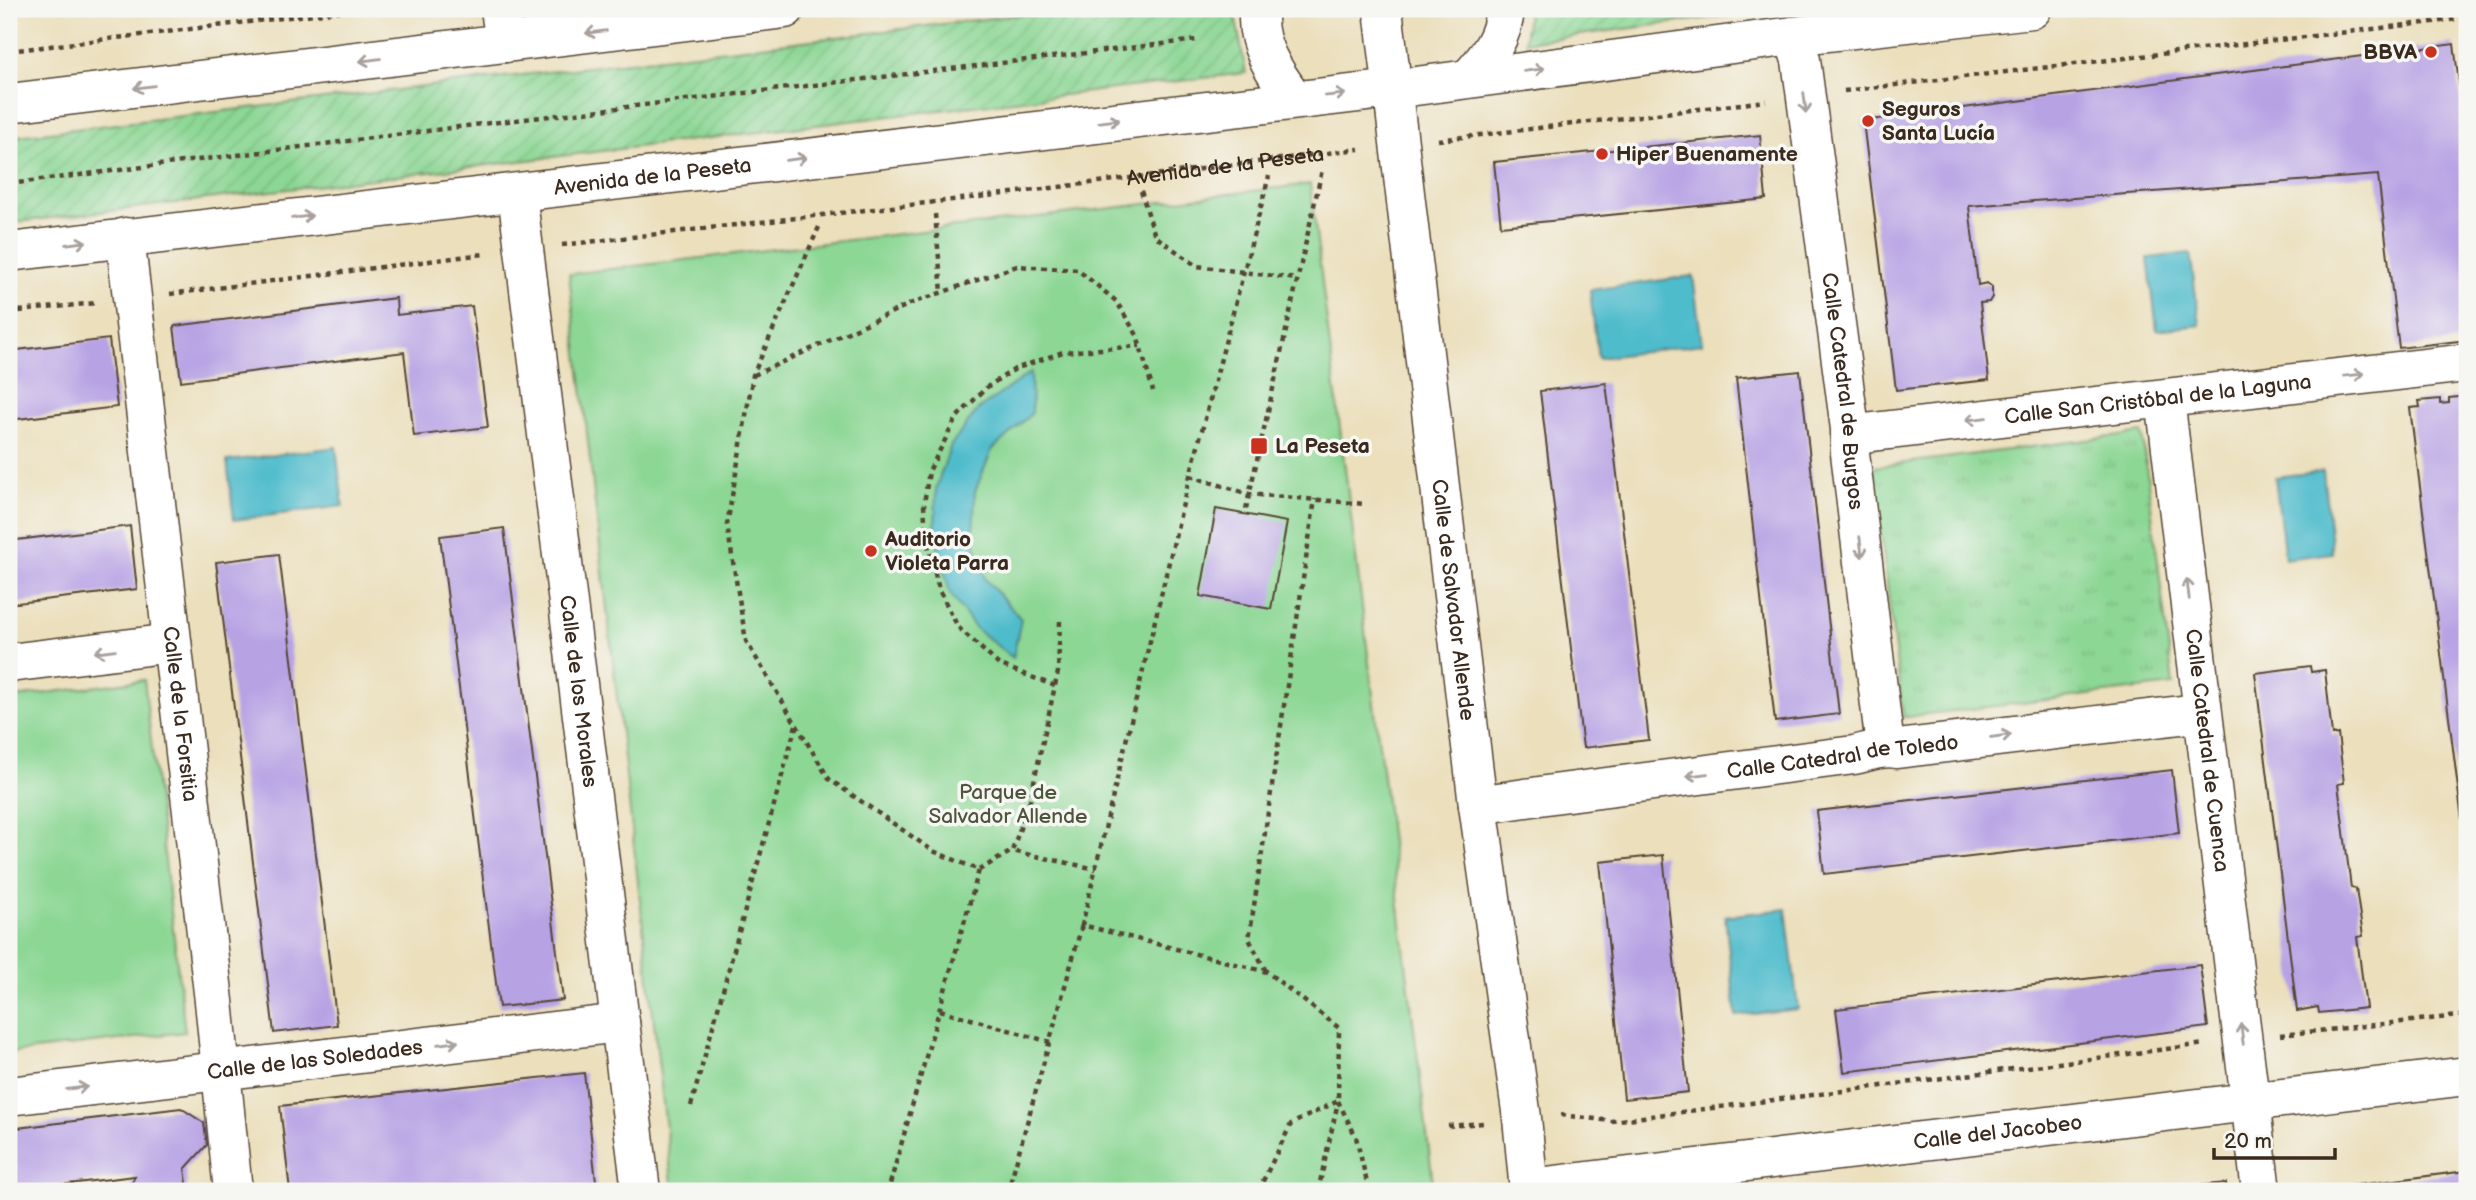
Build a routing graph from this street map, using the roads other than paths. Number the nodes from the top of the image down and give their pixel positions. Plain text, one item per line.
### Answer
1 (785, 9) edge
2 (1259, 9) edge
3 (1383, 9) edge
4 (1505, 9) edge
5 (2032, 9) edge
6 (502, 26) edge
7 (1793, 36) junction
8 (1469, 78) junction
9 (1393, 89) junction
10 (1294, 99) junction
11 (9, 103) edge
12 (517, 193) junction
13 (125, 237) junction
14 (9, 252) edge
15 (2467, 363) edge
16 (2165, 399) junction
17 (1850, 441) junction
18 (172, 643) junction
19 (9, 663) edge
20 (2202, 706) junction
21 (1885, 747) junction
22 (1478, 805) junction
23 (620, 1023) junction
24 (222, 1070) junction
25 (2467, 1076) edge
26 (9, 1096) edge
27 (2250, 1102) junction
28 (1529, 1190) edge
29 (233, 1191) edge
30 (641, 1191) edge
31 (2261, 1191) edge

1 -> 6 street
2 - 10 street
3 - 9 street, Calle de Salvador Allende
4 - 8 street
5 - 7 street, Avenida de la Peseta
6 -> 11 street
8 -> 7 street, Avenida de la Peseta
7 -> 17 street, Calle Catedral de Burgos
8 - 9 street, Avenida de la Peseta
10 -> 9 street, Avenida de la Peseta
9 - 22 street, Calle de Salvador Allende
12 -> 10 street, Avenida de la Peseta
13 -> 12 street, Avenida de la Peseta
12 - 23 street, Calle de los Morales
14 -> 13 street, Avenida de la Peseta
13 - 18 street, Calle de la Forsitia
16 -> 15 street, Calle San Cristóbal de la Laguna
16 -> 17 street, Calle San Cristóbal de la Laguna
20 -> 16 street, Calle Catedral de Cuenca
17 -> 21 street, Calle Catedral de Burgos
18 -> 19 street
18 - 24 street, Calle de la Forsitia
21 -> 20 street, Calle Catedral de Toledo
27 -> 20 street, Calle Catedral de Cuenca
21 -> 22 street, Calle Catedral de Toledo
22 - 28 street, Calle de Salvador Allende
24 -> 23 street, Calle de las Soledades
23 - 30 street, Calle de los Morales
26 -> 24 street, Calle de las Soledades
24 - 29 street, Calle de la Forsitia
25 - 27 street, Calle del Jacobeo
27 - 28 street, Calle del Jacobeo
27 - 31 street, Calle Catedral de Cuenca

